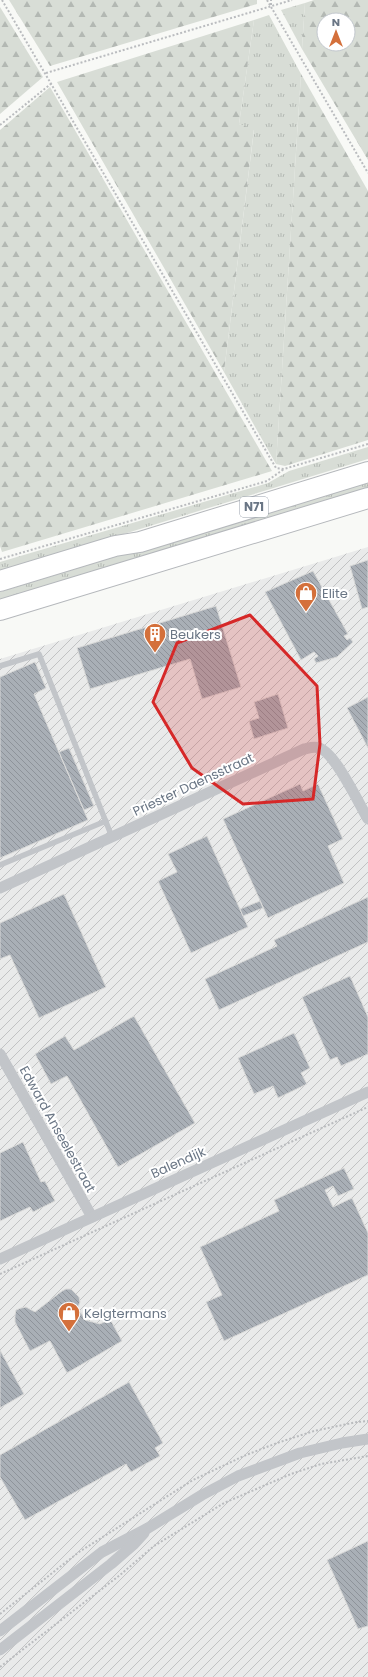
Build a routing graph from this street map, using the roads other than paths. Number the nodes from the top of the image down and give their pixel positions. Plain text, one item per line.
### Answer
1 (368, 472) edge
2 (368, 498) edge
3 (0, 581) edge
4 (0, 610) edge
5 (0, 666) edge
6 (368, 819) edge
7 (106, 822) junction
8 (112, 837) junction
9 (0, 865) edge
10 (0, 888) edge
11 (0, 1054) edge
12 (368, 1092) edge
13 (92, 1217) junction
14 (0, 1258) edge
15 (368, 1439) edge
16 (148, 1528) junction
17 (46, 1597) junction
18 (55, 1608) junction
19 (0, 1631) edge
20 (0, 1650) edge

1 - 3 highway, N71
2 - 4 highway, N71
5 - 7 lane
6 - 8 street, Priester Daensstraat
7 - 8 lane
7 - 9 lane
8 - 10 street, Priester Daensstraat
11 - 13 street, Edward Anseelestraat
12 - 13 street, Balendijk
13 - 14 street, Balendijk
15 - 16 street
16 - 17 street
16 - 18 street
17 - 18 street
17 - 19 street
18 - 20 street

